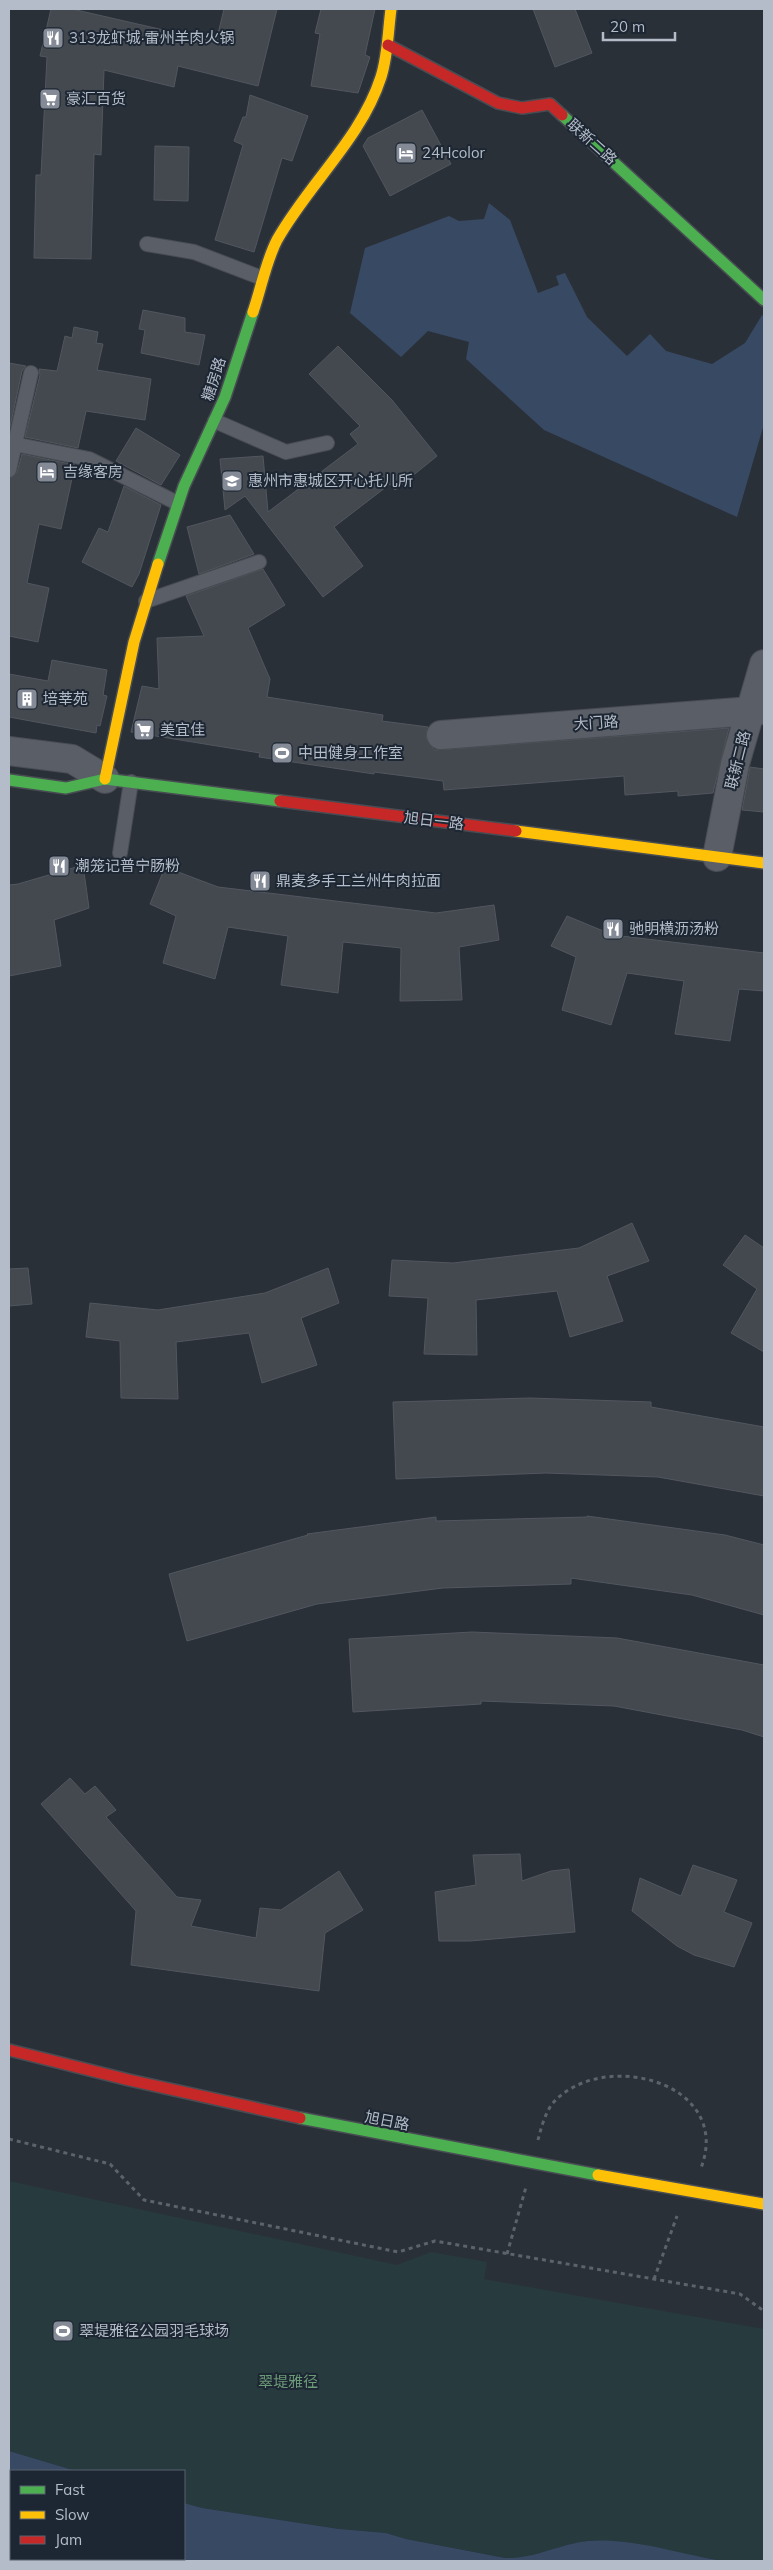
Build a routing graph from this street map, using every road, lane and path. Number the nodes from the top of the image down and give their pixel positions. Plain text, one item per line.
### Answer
1 (392, 9) edge
2 (388, 45) junction
3 (147, 244) dead end
4 (262, 278) junction
5 (764, 300) edge
6 (30, 372) dead end
7 (215, 421) junction
8 (12, 443) edge
9 (327, 443) dead end
10 (9, 470) edge
11 (177, 503) junction
12 (259, 562) dead end
13 (146, 601) junction
14 (764, 664) edge
15 (757, 711) edge
16 (442, 735) dead end
17 (9, 751) edge
18 (104, 779) junction
19 (9, 780) edge
20 (131, 782) junction
21 (120, 853) dead end
22 (717, 857) junction
23 (764, 863) edge
24 (9, 2050) edge
25 (9, 2139) edge
26 (532, 2163) junction
27 (686, 2192) junction
28 (764, 2204) edge
29 (508, 2254) junction
30 (654, 2279) junction
31 (764, 2311) edge

1 - 2 street, 糖房路
2 - 4 street, 糖房路
2 - 5 street, 联新二路
3 - 4 lane
4 - 7 street, 糖房路
6 - 8 lane
7 - 9 lane
7 - 11 street, 糖房路
8 - 10 lane
8 - 11 lane
11 - 13 street, 糖房路
12 - 13 lane
13 - 18 street, 糖房路
14 - 15 street, 联新二路
15 - 16 street, 大门路
15 - 22 street, 联新二路
17 - 18 street, 旭日一路
18 - 19 street, 旭日一路
18 - 20 street, 旭日一路
20 - 21 lane
20 - 22 street, 旭日一路
22 - 23 street, 旭日一路
24 - 26 street, 旭日路
25 - 29 path
26 - 27 street, 旭日路
26 - 27 path
26 - 29 path
27 - 28 street, 旭日路
27 - 30 path
29 - 30 path
30 - 31 path

